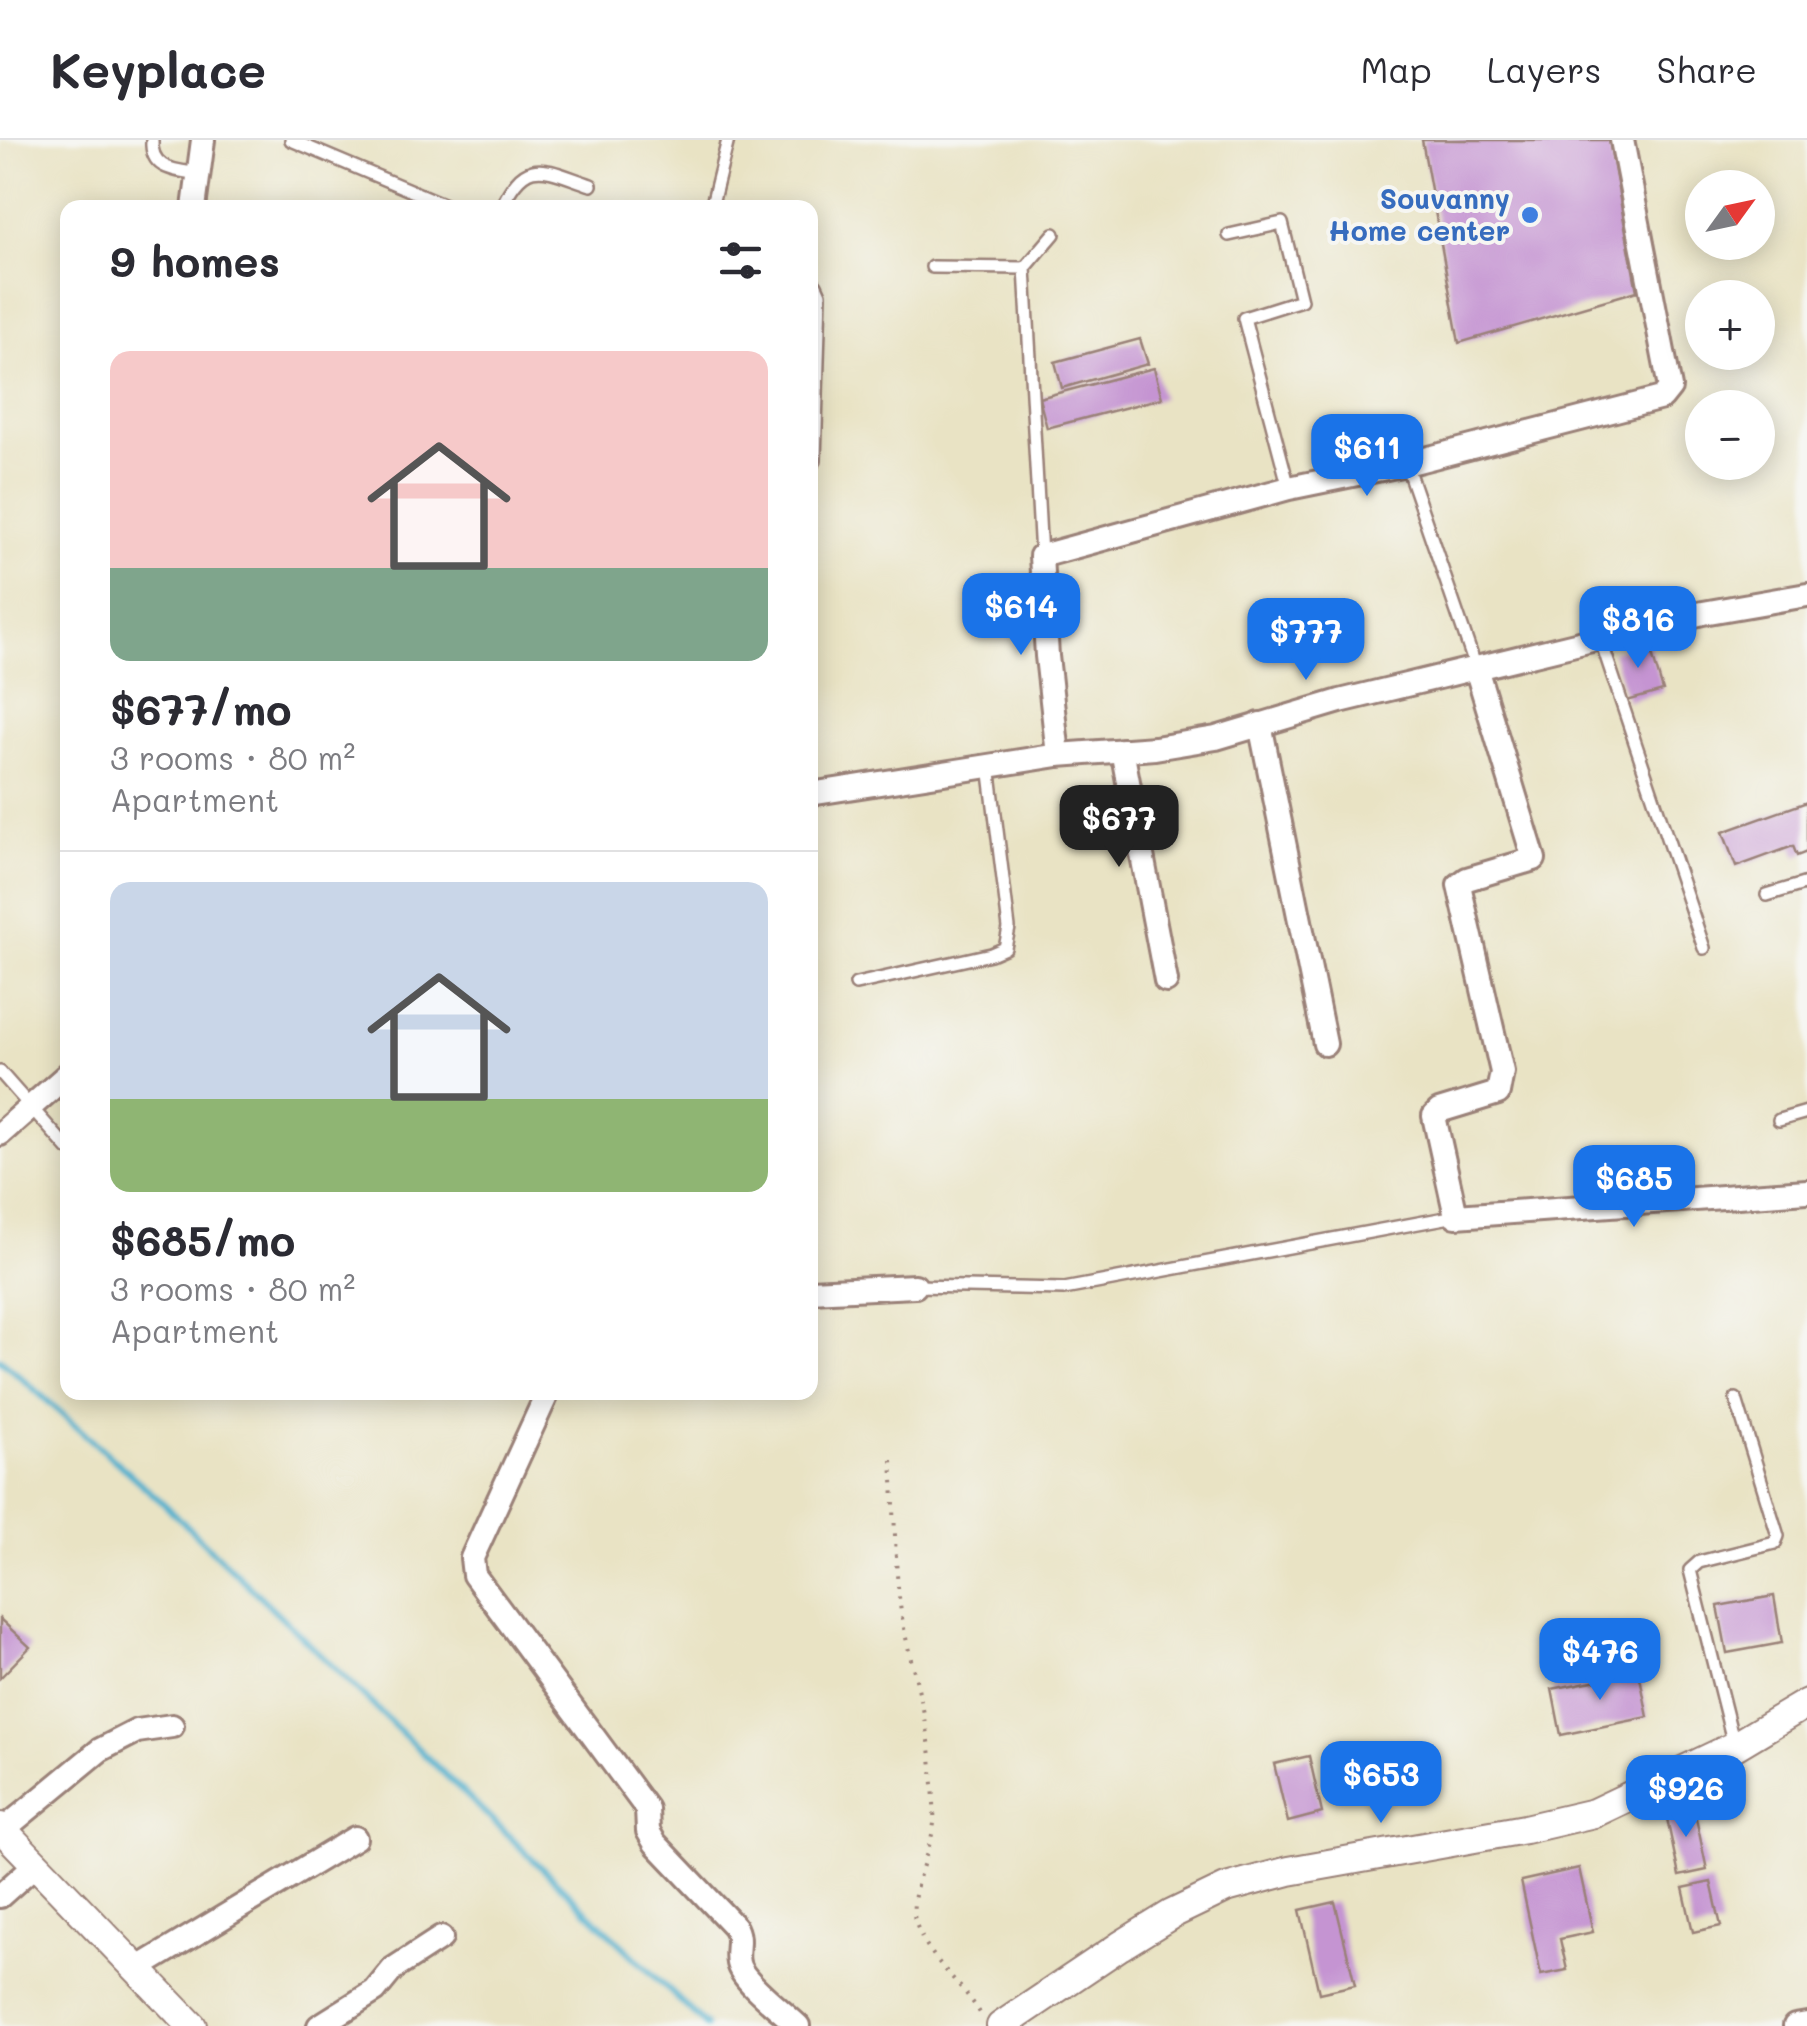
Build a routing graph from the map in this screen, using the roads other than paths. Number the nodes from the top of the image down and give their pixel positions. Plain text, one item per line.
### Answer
1 (152, 140) edge
2 (203, 140) edge
3 (291, 140) edge
4 (728, 140) edge
5 (1622, 140) edge
6 (199, 174) junction
7 (591, 185) dead end
8 (195, 200) edge
9 (433, 200) edge
10 (505, 200) edge
11 (713, 200) edge
12 (1054, 234) dead end
13 (1229, 235) dead end
14 (932, 267) dead end
15 (1024, 268) junction
16 (818, 290) edge
17 (818, 369) edge
18 (1406, 464) junction
19 (1289, 488) junction
20 (1041, 556) junction
21 (1807, 595) edge
22 (1600, 638) junction
23 (1476, 668) junction
24 (1260, 724) junction
25 (1122, 750) junction
26 (1058, 755) junction
27 (989, 765) junction
28 (818, 793) edge
29 (1807, 883) edge
30 (1767, 895) dead end
31 (1704, 948) dead end
32 (1166, 981) dead end
33 (856, 984) dead end
34 (1325, 1044) dead end
35 (0, 1072) edge
36 (60, 1081) edge
37 (30, 1108) junction
38 (1807, 1112) edge
39 (1778, 1120) dead end
40 (0, 1134) edge
41 (60, 1140) edge
42 (1807, 1192) edge
43 (1456, 1216) junction
44 (915, 1286) joint
45 (818, 1290) edge
46 (544, 1400) edge
47 (1736, 1400) dead end
48 (1807, 1703) edge
49 (172, 1726) dead end
50 (1735, 1746) junction
51 (2, 1828) edge
52 (355, 1838) dead end
53 (37, 1864) junction
54 (0, 1896) edge
55 (441, 1938) dead end
56 (137, 1969) junction
57 (1807, 2024) edge
58 (192, 2026) edge
59 (320, 2026) edge
60 (798, 2026) edge
61 (1001, 2026) edge
62 (1795, 2026) edge

1 - 6 lane
2 - 6 street
3 - 9 lane
4 - 11 lane
5 - 18 street
6 - 8 street
7 - 10 lane
12 - 15 lane
13 - 19 lane
14 - 15 lane
15 - 20 lane
16 - 17 lane
18 - 19 street
18 - 23 lane
19 - 20 street
20 - 26 street
21 - 22 street
22 - 23 street
22 - 31 lane
23 - 24 street
23 - 43 street
24 - 25 street
24 - 34 street
25 - 26 street
25 - 32 street
26 - 27 street
27 - 28 street
27 - 33 lane
29 - 30 lane
35 - 37 lane
36 - 37 street
37 - 40 street
37 - 41 lane
38 - 39 lane
42 - 43 street
43 - 44 lane
44 - 45 street
46 - 60 street
47 - 50 lane
48 - 50 street
49 - 51 street
50 - 61 street
51 - 53 street
52 - 56 street
53 - 54 street
53 - 56 street
55 - 59 street
56 - 58 street
57 - 62 street

